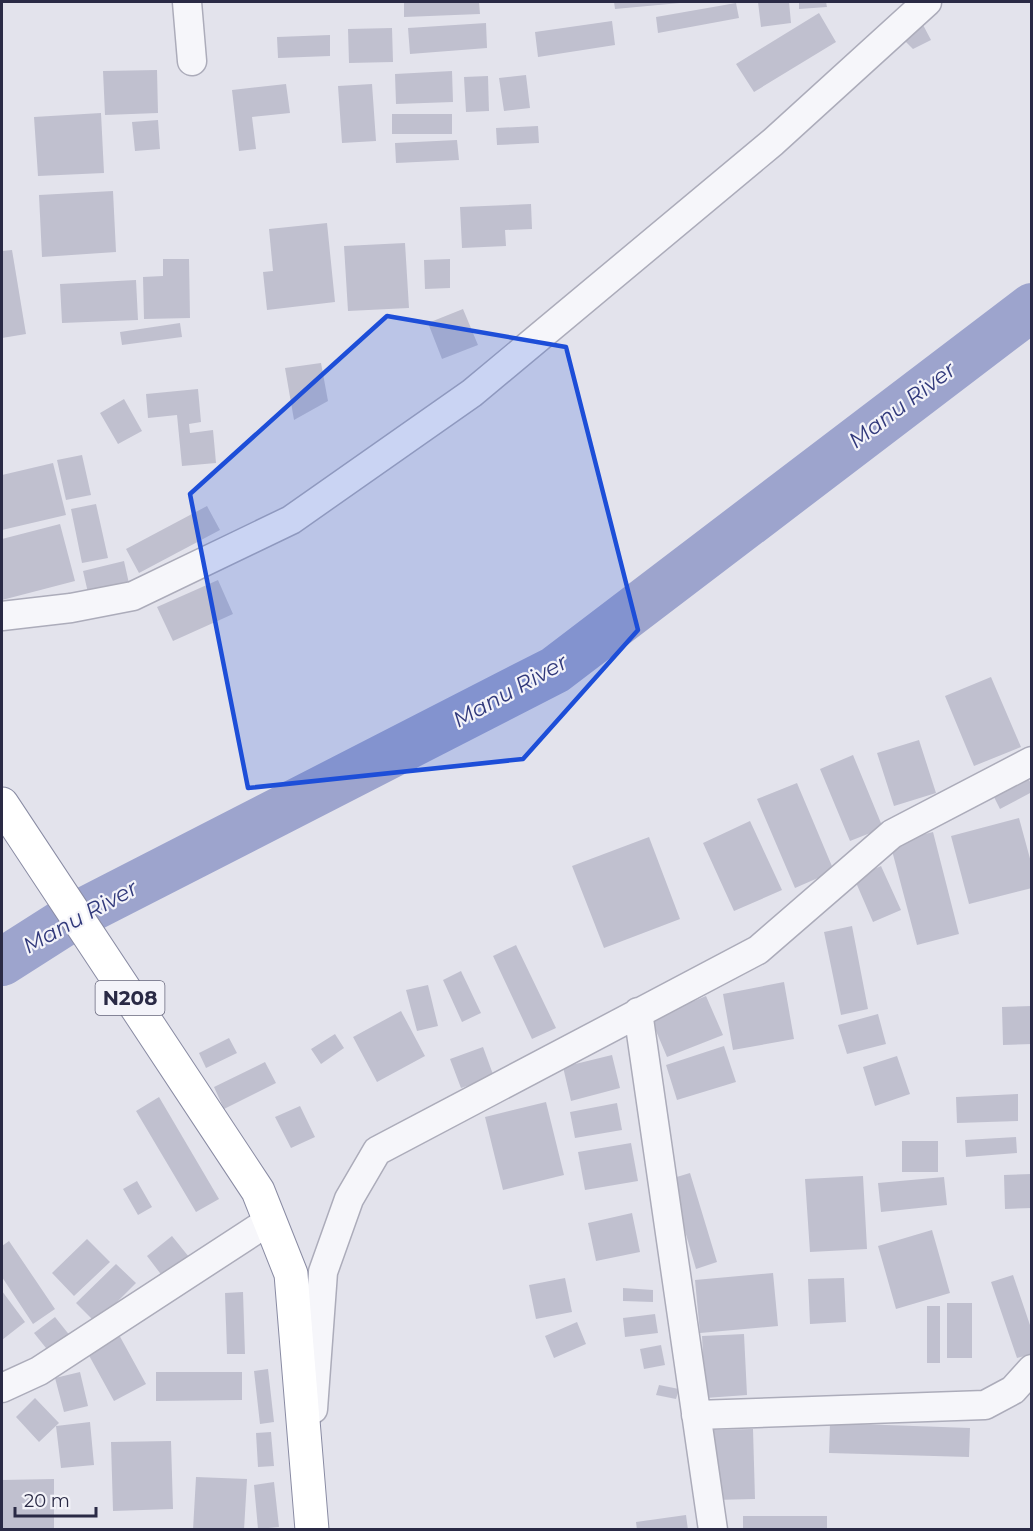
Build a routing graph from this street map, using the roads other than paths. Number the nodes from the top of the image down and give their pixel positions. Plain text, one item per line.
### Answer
1 (187, 2) edge
2 (927, 2) edge
3 (192, 61) dead end
4 (2, 616) edge
5 (1032, 761) edge
6 (2, 804) edge
7 (638, 1012) junction
8 (263, 1206) junction
9 (1032, 1369) edge
10 (2, 1388) edge
11 (696, 1415) junction
12 (307, 1477) junction
13 (312, 1530) edge
14 (713, 1530) edge

1 - 3 street
2 - 4 street
5 - 7 street
6 - 8 highway, N208
7 - 11 street
7 - 12 street
8 - 10 street
8 - 12 highway, N208
9 - 11 street
11 - 14 street
12 - 13 highway, N208

